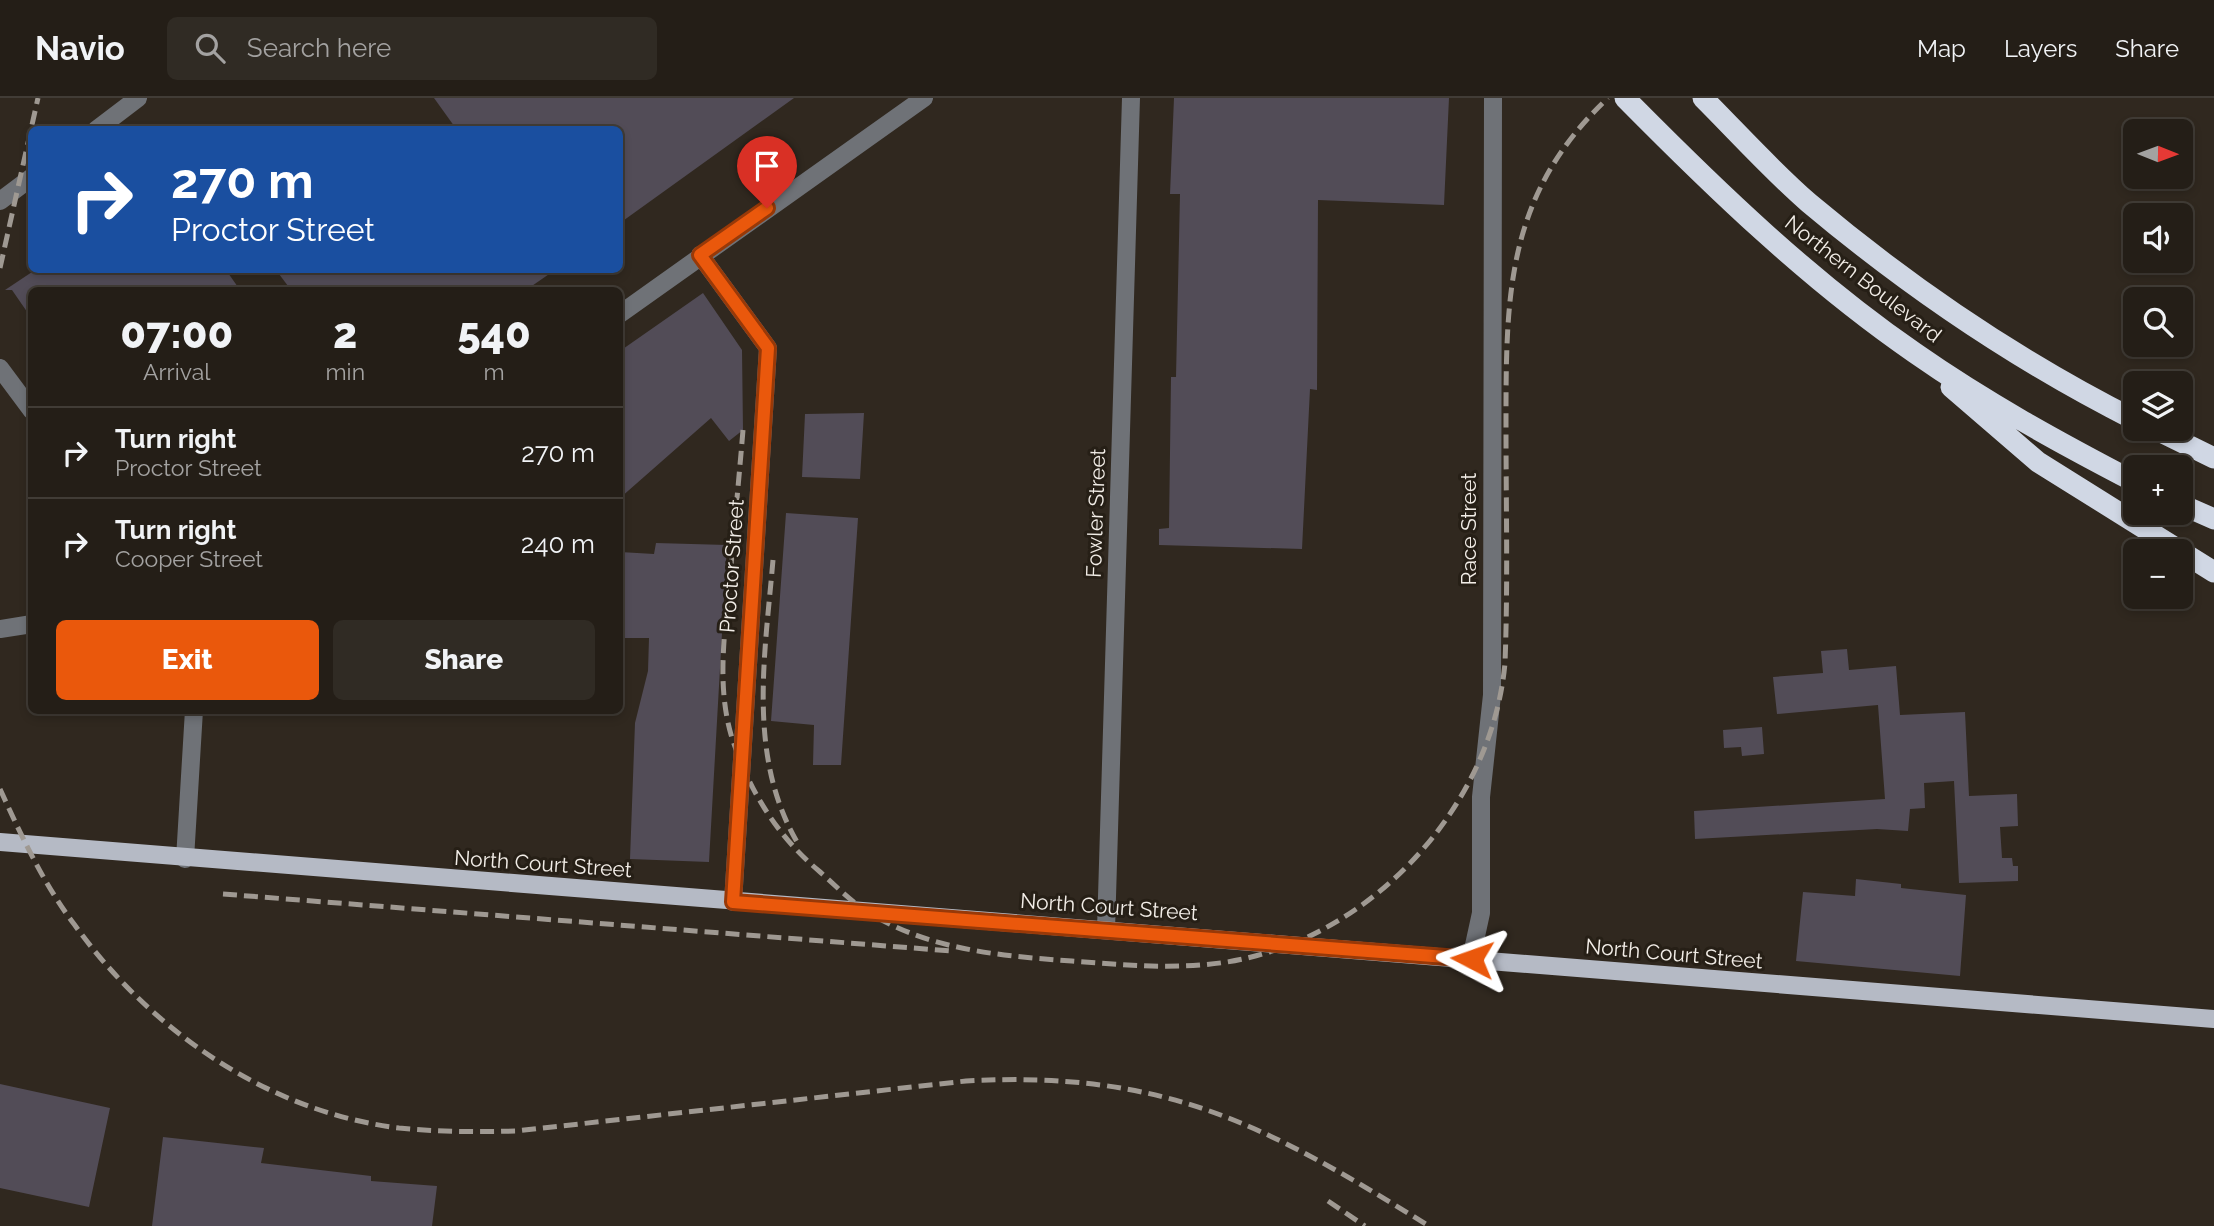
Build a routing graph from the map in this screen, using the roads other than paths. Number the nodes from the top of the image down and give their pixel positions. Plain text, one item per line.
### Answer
1 (138, 98) edge
2 (924, 98) edge
3 (1131, 98) edge
4 (1493, 98) edge
5 (1625, 98) edge
6 (1703, 98) edge
7 (101, 126) edge
8 (28, 180) edge
9 (0, 201) edge
10 (700, 255) junction
11 (623, 312) edge
12 (1917, 354) junction
13 (0, 368) edge
14 (28, 406) edge
15 (2123, 413) edge
16 (2179, 441) edge
17 (2193, 441) edge
18 (2214, 447) edge
19 (2214, 458) edge
20 (2123, 476) edge
21 (2193, 510) edge
22 (2214, 519) edge
23 (2214, 572) edge
24 (28, 625) edge
25 (0, 629) edge
26 (194, 714) edge
27 (0, 842) edge
28 (185, 859) junction
29 (733, 902) junction
30 (1106, 930) junction
31 (1472, 959) junction
32 (2214, 1019) edge

1 - 7 street
2 - 10 street
3 - 30 street, Fowler Street
4 - 31 street, Race Street
5 - 12 highway, Northern Boulevard
6 - 15 highway, Northern Boulevard
8 - 9 street
10 - 11 street
10 - 29 street, Proctor Street
12 - 20 highway, Northern Boulevard
12 - 23 highway
13 - 14 street
16 - 19 highway
17 - 18 highway
21 - 22 highway
24 - 25 street
26 - 28 street
27 - 28 main road, North Court Street
28 - 29 main road, North Court Street
29 - 30 main road, North Court Street
30 - 31 main road, North Court Street
31 - 32 main road, North Court Street

